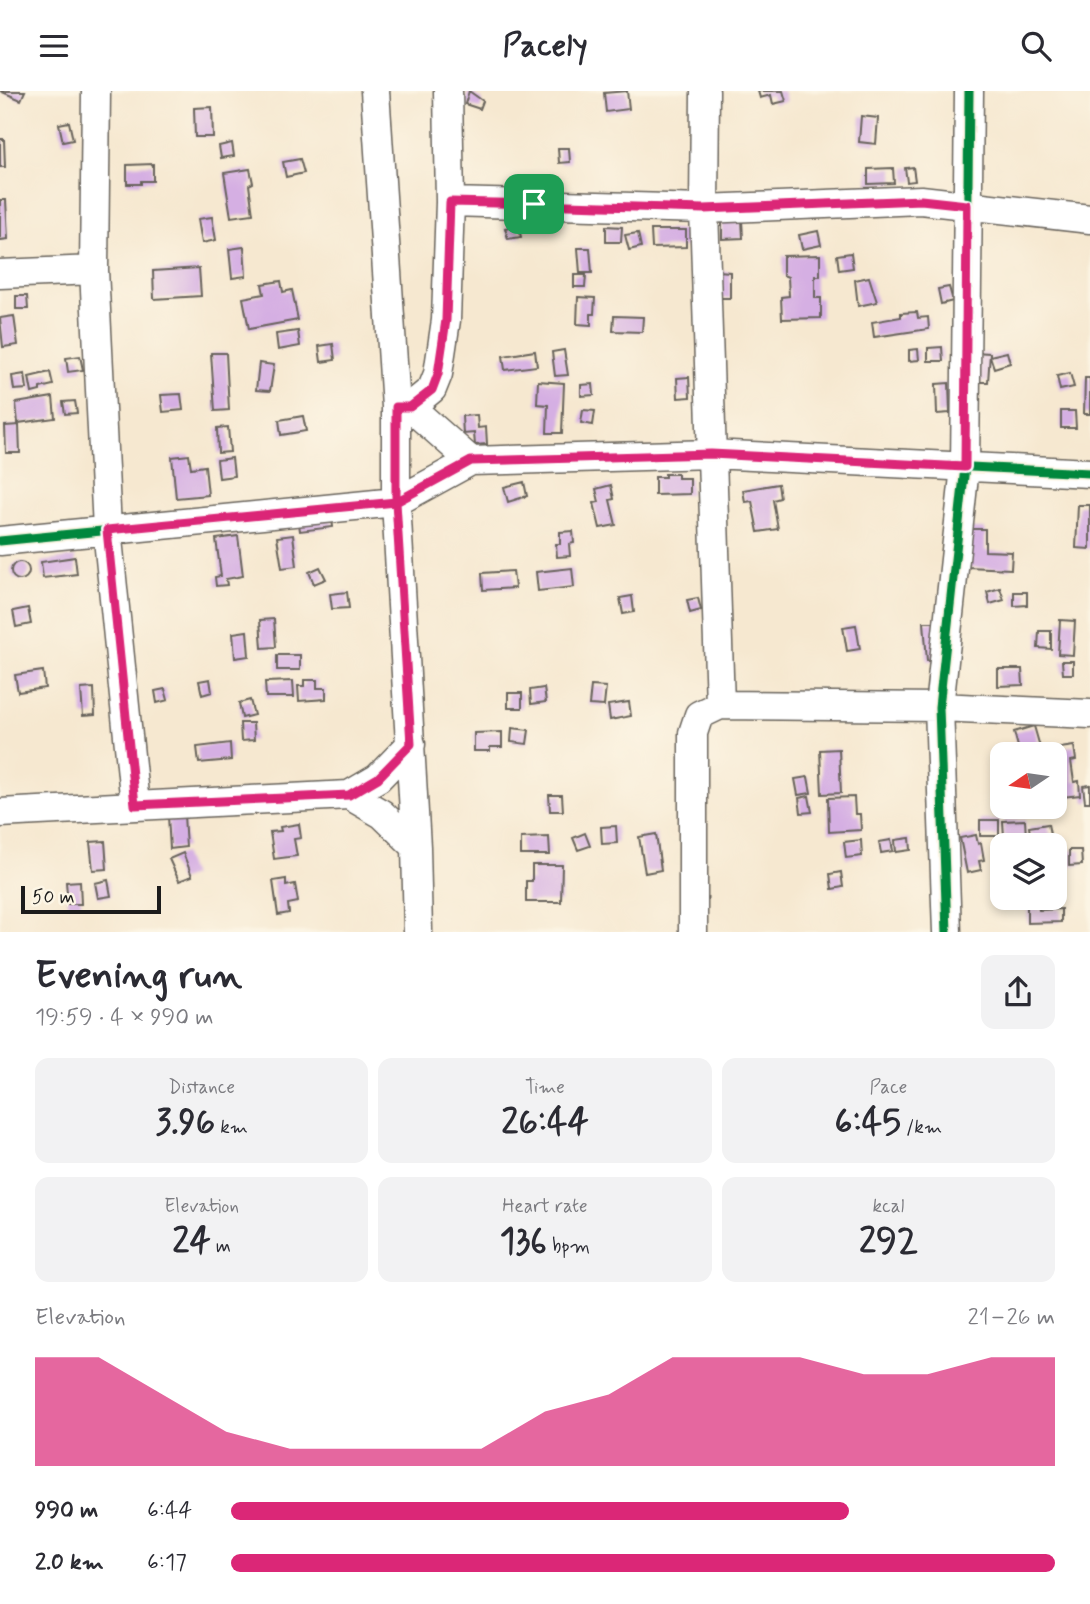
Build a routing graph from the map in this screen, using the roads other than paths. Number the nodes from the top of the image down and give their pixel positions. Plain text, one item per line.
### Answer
1 (96, 91) edge
2 (375, 91) edge
3 (448, 91) edge
4 (705, 91) edge
5 (969, 91) edge
6 (450, 202) junction
7 (967, 205) junction
8 (704, 209) junction
9 (1090, 219) edge
10 (94, 270) junction
11 (0, 274) edge
12 (403, 407) junction
13 (711, 454) junction
14 (471, 461) junction
15 (965, 467) junction
16 (1090, 473) edge
17 (396, 502) junction
18 (107, 530) junction
19 (0, 541) edge
20 (720, 705) junction
21 (939, 708) junction
22 (1090, 714) edge
23 (411, 744) junction
24 (349, 795) junction
25 (135, 805) junction
26 (0, 813) edge
27 (416, 847) junction
28 (418, 932) edge
29 (693, 932) edge
30 (947, 932) edge

1 - 10 street
2 - 12 street
3 - 6 street
4 - 8 street
5 - 7 street
6 - 8 street
6 - 12 street
7 - 8 street
7 - 9 street
7 - 15 street
8 - 13 street
10 - 11 street
10 - 18 street
12 - 14 street
12 - 17 street
13 - 14 street
13 - 15 street
13 - 20 street
14 - 17 street
15 - 16 street
15 - 21 street
17 - 18 street
17 - 23 street
18 - 19 street
18 - 25 street
20 - 21 street
20 - 29 street
21 - 22 street
21 - 30 street
23 - 24 street
23 - 27 street
24 - 25 street
24 - 27 street
25 - 26 street
27 - 28 street

